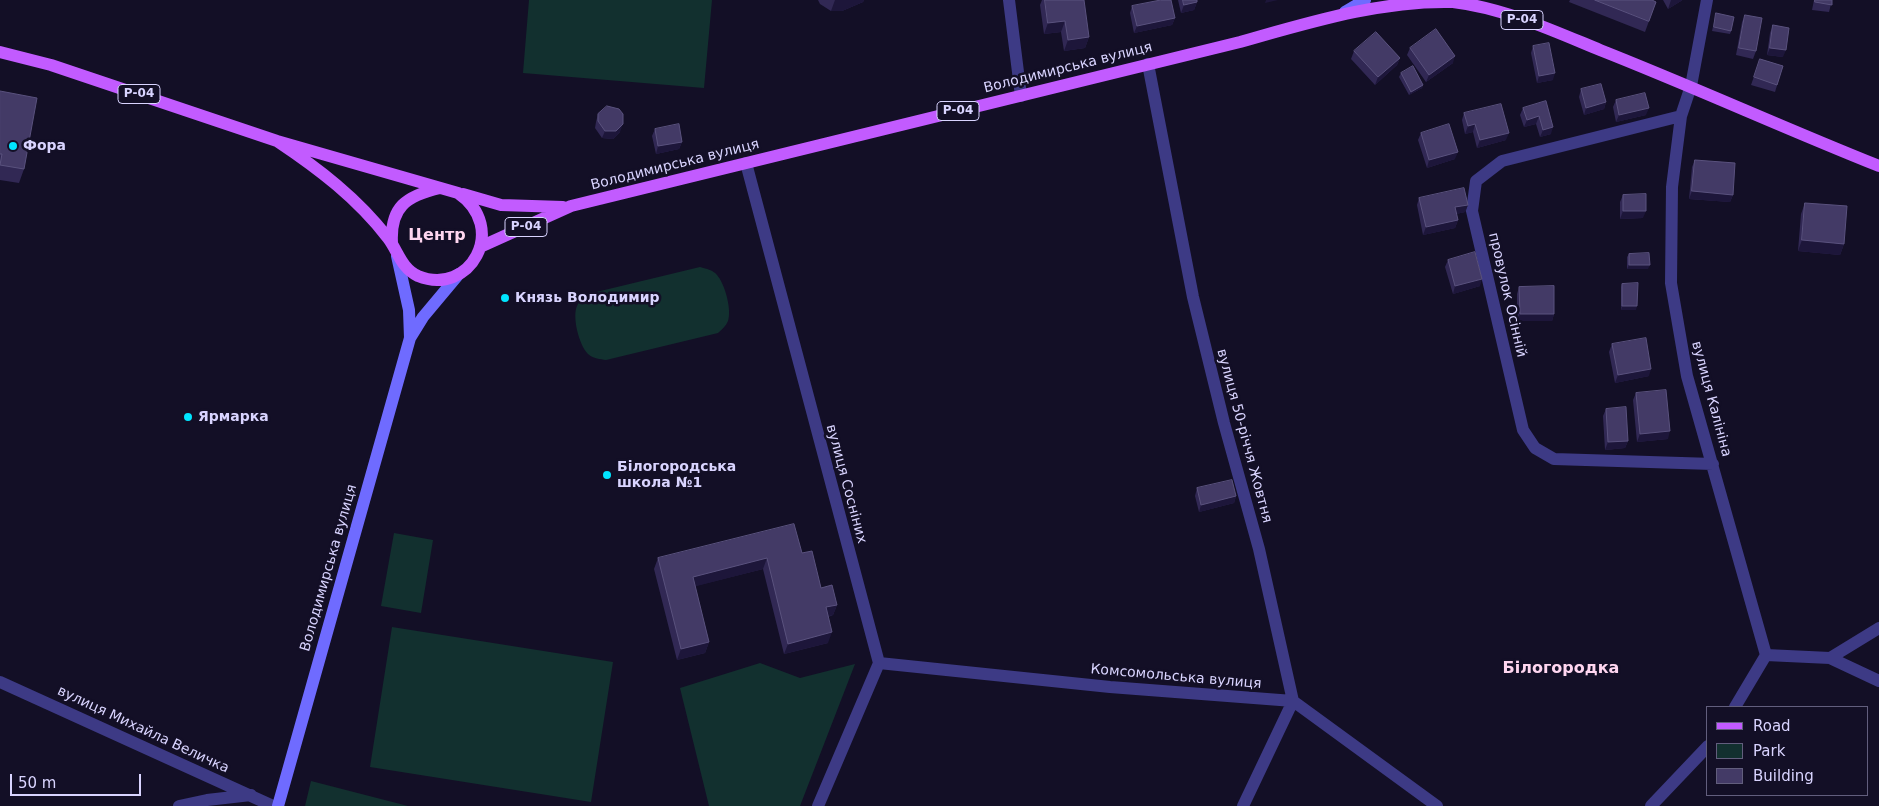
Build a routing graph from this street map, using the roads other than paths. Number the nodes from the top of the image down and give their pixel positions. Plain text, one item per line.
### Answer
1 (1008, 0) edge
2 (1365, 0) edge
3 (1476, 0) edge
4 (1707, 0) edge
5 (1491, 11) junction
6 (1345, 12) junction
7 (0, 52) edge
8 (1148, 64) junction
9 (1691, 86) junction
10 (1021, 96) junction
11 (1681, 116) junction
12 (277, 141) junction
13 (746, 163) junction
14 (1879, 166) edge
15 (440, 188) junction
16 (458, 193) junction
17 (571, 206) junction
18 (392, 243) junction
19 (480, 247) junction
20 (398, 256) junction
21 (459, 274) junction
22 (410, 338) junction
23 (1713, 464) junction
24 (1879, 628) edge
25 (1766, 655) junction
26 (1830, 658) junction
27 (879, 663) junction
28 (1879, 681) edge
29 (0, 682) edge
30 (1293, 701) junction
31 (1736, 706) edge
32 (1706, 748) edge
33 (251, 795) junction
34 (179, 806) edge
35 (273, 806) edge
36 (278, 806) edge
37 (818, 806) edge
38 (1243, 806) edge
39 (1437, 806) edge
40 (1651, 806) edge

1 - 10 street
2 - 6 main road, Володимирська вулиця
3 - 5 main road
4 - 9 street, вулиця Калініна
5 - 6 main road, Р-04
5 - 9 main road, Р-04
6 - 8 main road, Володимирська вулиця / Р-04
7 - 12 main road, Р-04
8 - 10 main road, Володимирська вулиця / Р-04
8 - 30 street, вулиця 50-річчя Жовтня
9 - 11 street, вулиця Калініна
9 - 14 main road, Р-04
10 - 13 main road, Володимирська вулиця / Р-04
11 - 23 street, вулиця Калініна
11 - 23 street, провулок Осінній
12 - 15 main road, Р-04
12 - 18 main road, Р-04
13 - 17 main road, Володимирська вулиця / Р-04
13 - 27 street, вулиця Сосніних
15 - 16 main road, Р-04
15 - 18 main road
16 - 17 main road, Володимирська вулиця / Р-04
16 - 19 main road
17 - 19 main road, Володимирська вулиця / Р-04
18 - 20 main road, Р-04
19 - 21 main road
20 - 21 main road, Р-04
20 - 22 main road
21 - 22 main road
22 - 36 main road, Володимирська вулиця
23 - 25 street, вулиця Калініна
24 - 26 street
25 - 26 street
25 - 31 street
26 - 28 street
27 - 30 street, Комсомольська вулиця
27 - 37 street
29 - 33 street, вулиця Михайла Величка
30 - 38 street
30 - 39 street
32 - 40 street
33 - 34 street
33 - 35 street, вулиця Михайла Величка

